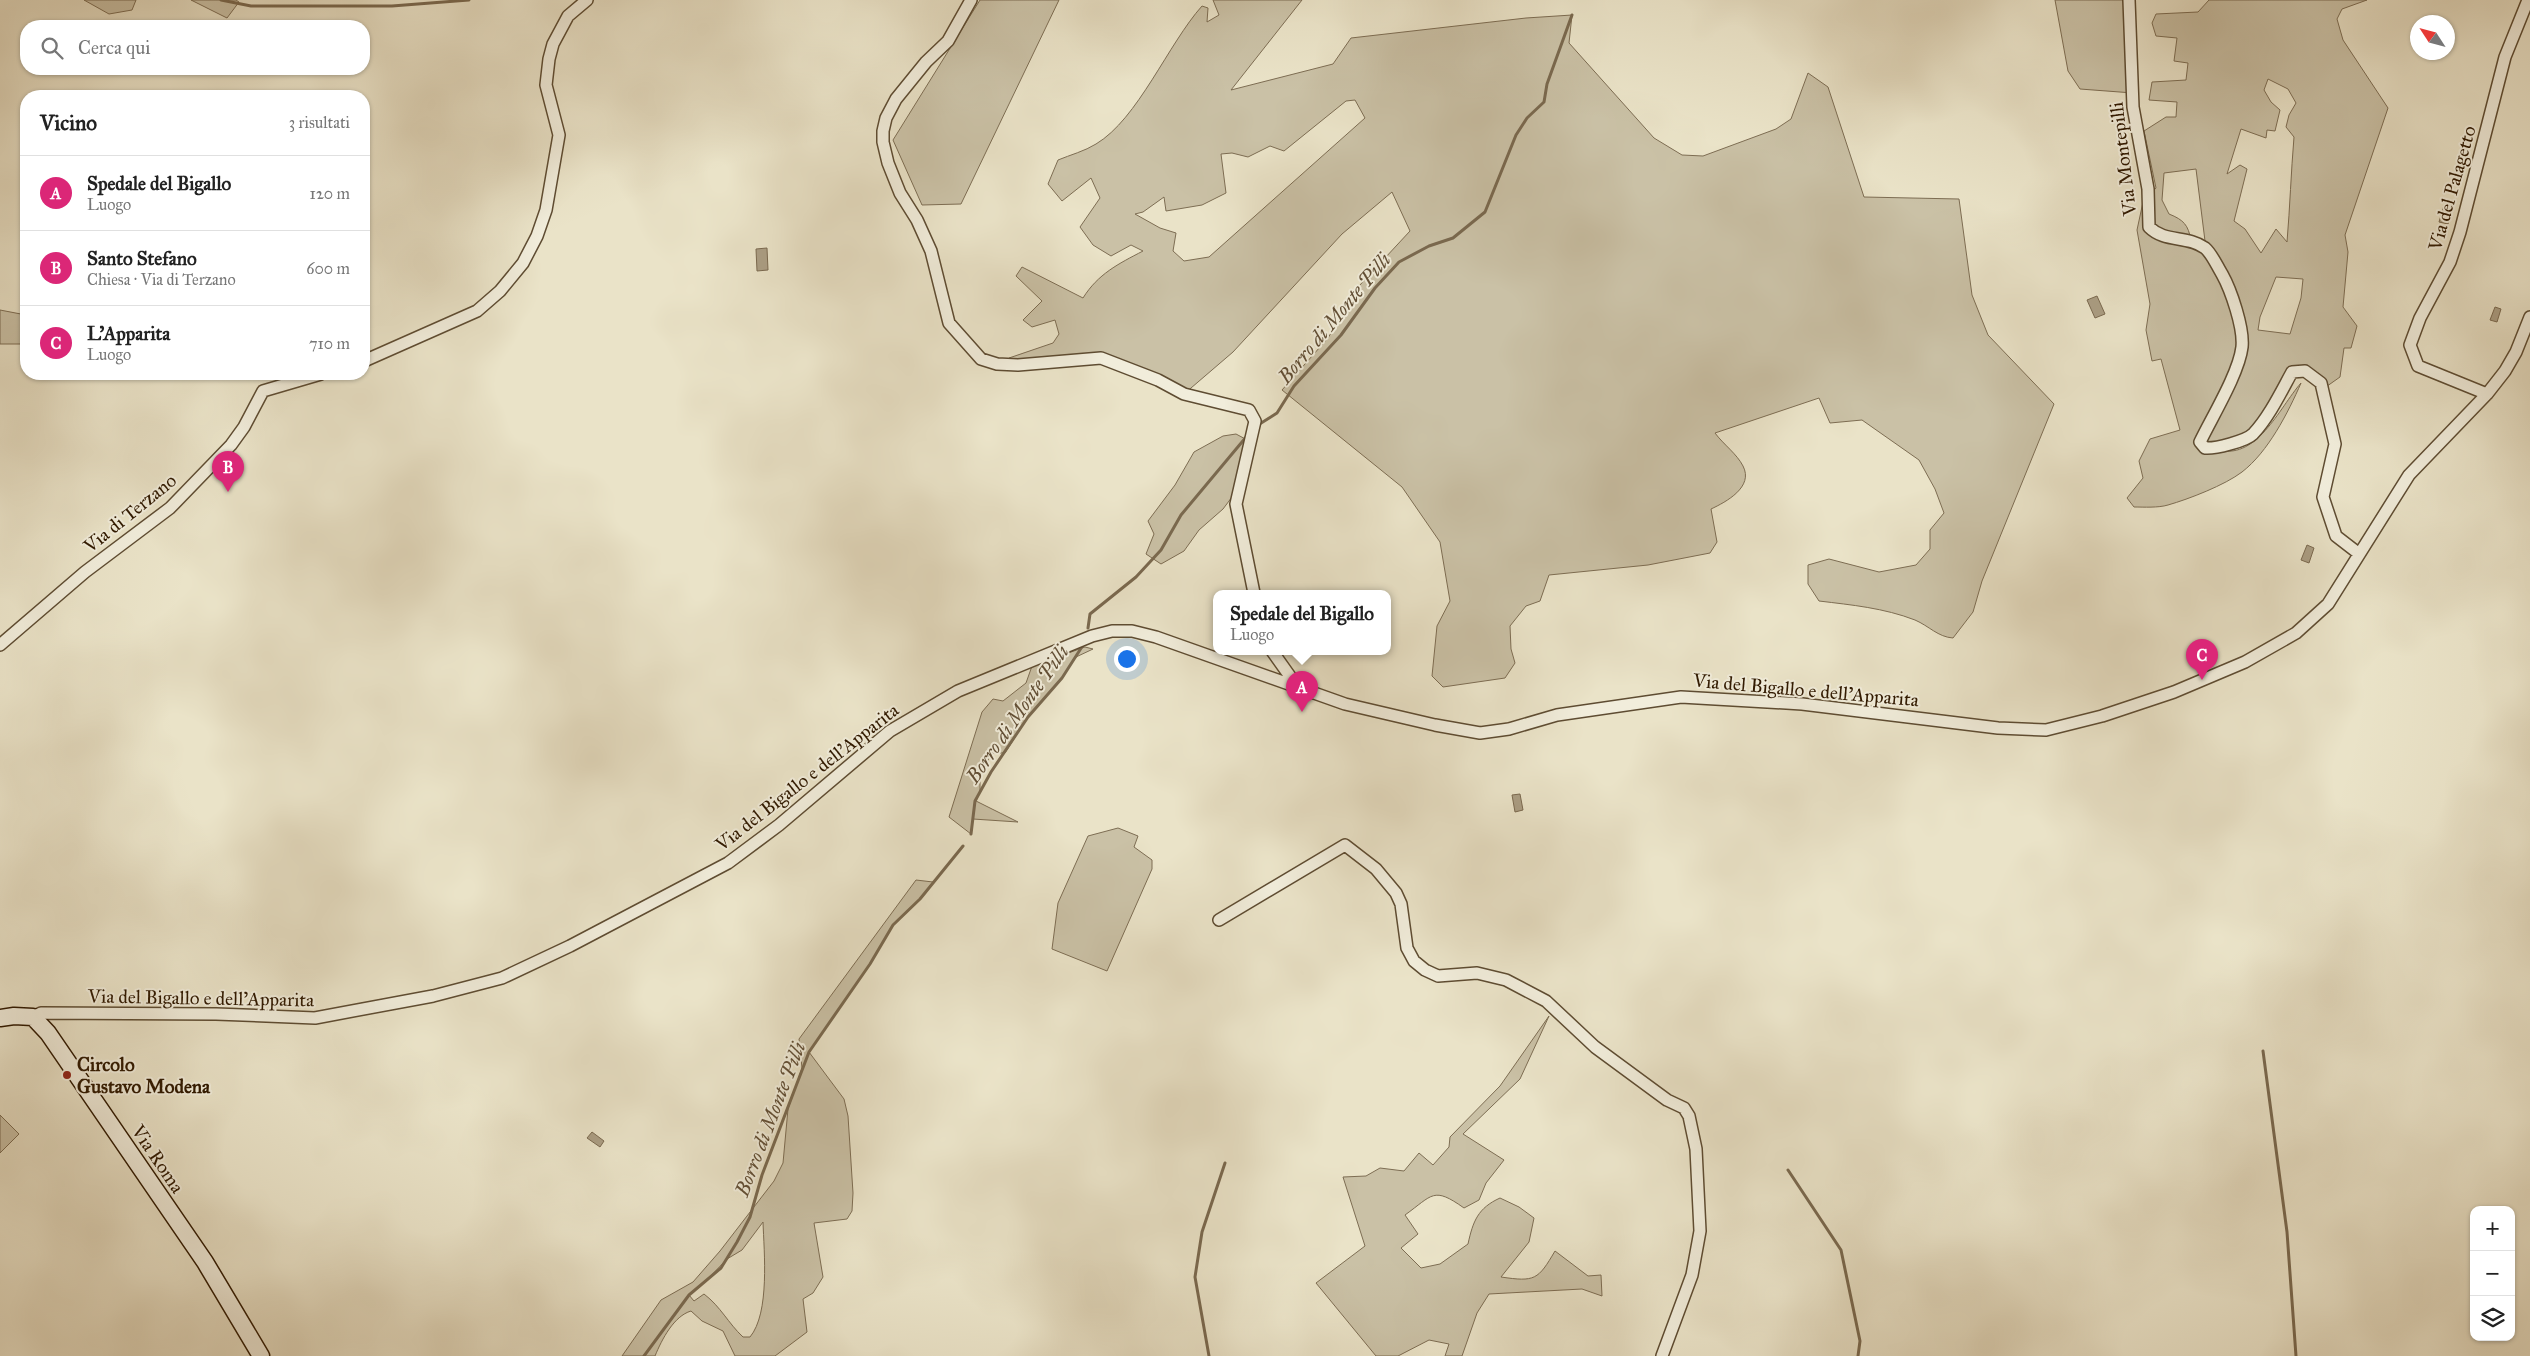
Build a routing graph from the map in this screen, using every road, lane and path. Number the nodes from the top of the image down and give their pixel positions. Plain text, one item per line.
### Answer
1 (587, 0) edge
2 (971, 0) edge
3 (2129, 0) edge
4 (2528, 0) edge
5 (2530, 317) edge
6 (370, 357) edge
7 (300, 380) edge
8 (2487, 394) junction
9 (2358, 553) junction
10 (1253, 590) edge
11 (0, 645) edge
12 (1275, 655) edge
13 (1299, 689) junction
14 (1219, 920) dead end
15 (0, 1018) edge
16 (37, 1021) junction
17 (261, 1356) edge
18 (1662, 1356) edge

1 - 6 street
2 - 10 street
3 - 9 street, Via Montepilli
4 - 8 street, Via del Palagetto
5 - 8 street, Via del Bigallo e dell'Apparita
7 - 11 street, Via di Terzano
8 - 9 street, Via del Bigallo e dell'Apparita
9 - 13 street, Via del Bigallo e dell'Apparita
12 - 13 street
13 - 16 street, Via del Bigallo e dell'Apparita
14 - 18 street
15 - 16 main road
16 - 17 main road, Via Roma

